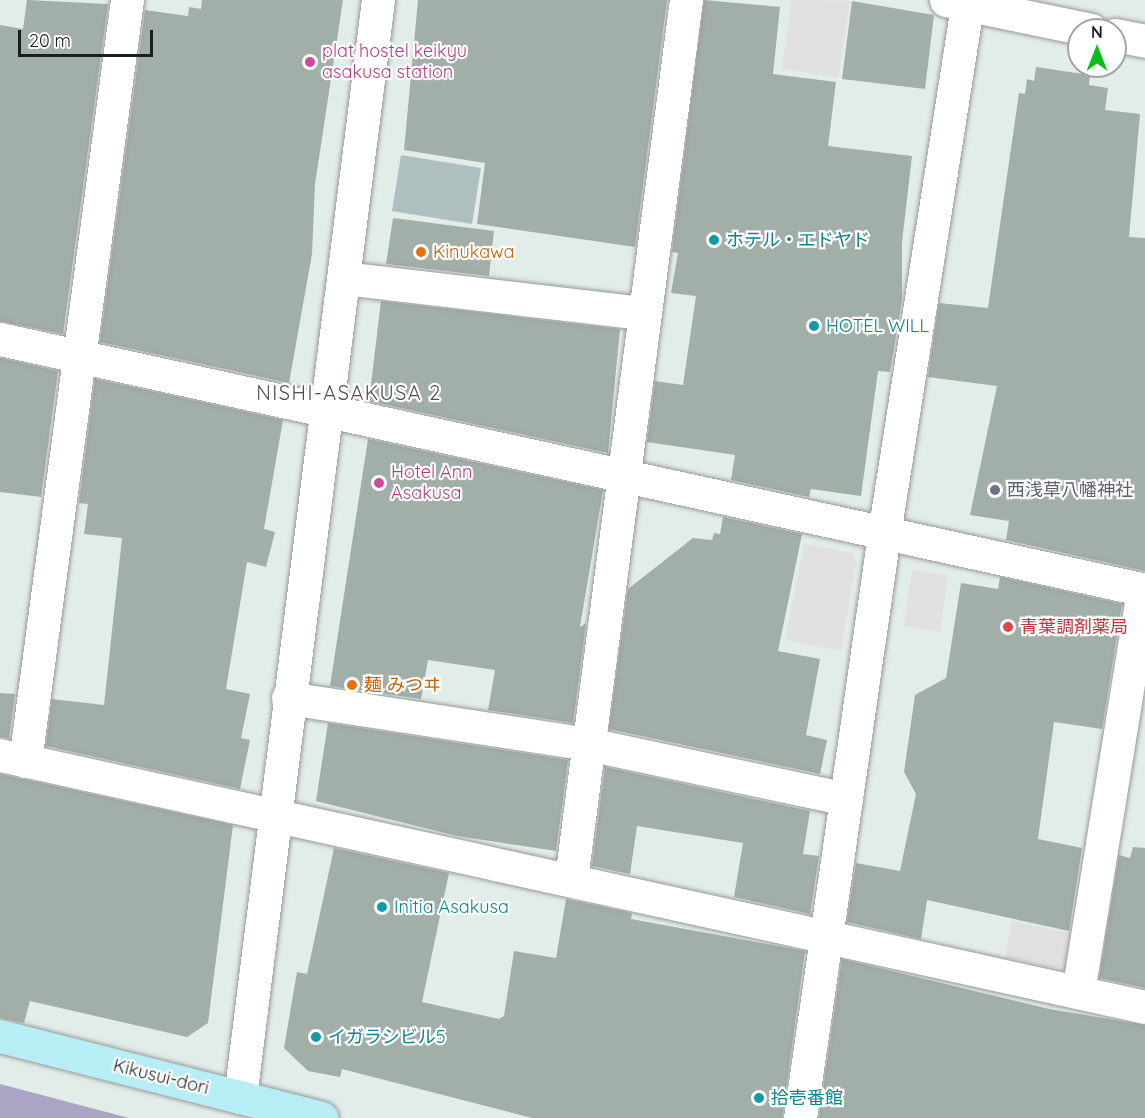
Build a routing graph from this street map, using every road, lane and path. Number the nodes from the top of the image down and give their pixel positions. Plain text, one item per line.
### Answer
1 (127, 0) edge
2 (378, 0) edge
3 (686, 0) edge
4 (960, 2) edge
5 (1067, 25) edge
6 (1127, 37) edge
7 (1145, 41) edge
8 (344, 278) junction
9 (644, 314) junction
10 (0, 339) edge
11 (79, 357) junction
12 (327, 412) junction
13 (622, 477) junction
14 (884, 534) junction
15 (1144, 590) edge
16 (288, 698) junction
17 (588, 744) junction
18 (12, 758) edge
19 (846, 799) junction
20 (272, 818) junction
21 (571, 879) junction
22 (826, 936) junction
23 (1078, 992) junction
24 (1145, 1007) edge
25 (0, 1036) edge
26 (238, 1108) edge
27 (322, 1118) edge
28 (800, 1118) edge

1 - 11 street
2 - 8 street
3 - 9 street
4 - 5 street
4 - 14 street
6 - 7 street
8 - 9 street
8 - 12 street
9 - 13 street
10 - 11 street
11 - 12 street
11 - 18 street
12 - 13 street
12 - 16 street
13 - 14 street
13 - 17 street
14 - 15 street
14 - 19 street
15 - 23 street
16 - 17 street
16 - 20 street
17 - 19 street
17 - 21 street
18 - 20 street
19 - 22 street
20 - 21 street
20 - 26 street
21 - 22 street
22 - 23 street
22 - 28 street
23 - 24 street
25 - 26 street, Kikusui-dori
26 - 27 street, Kikusui-dori

